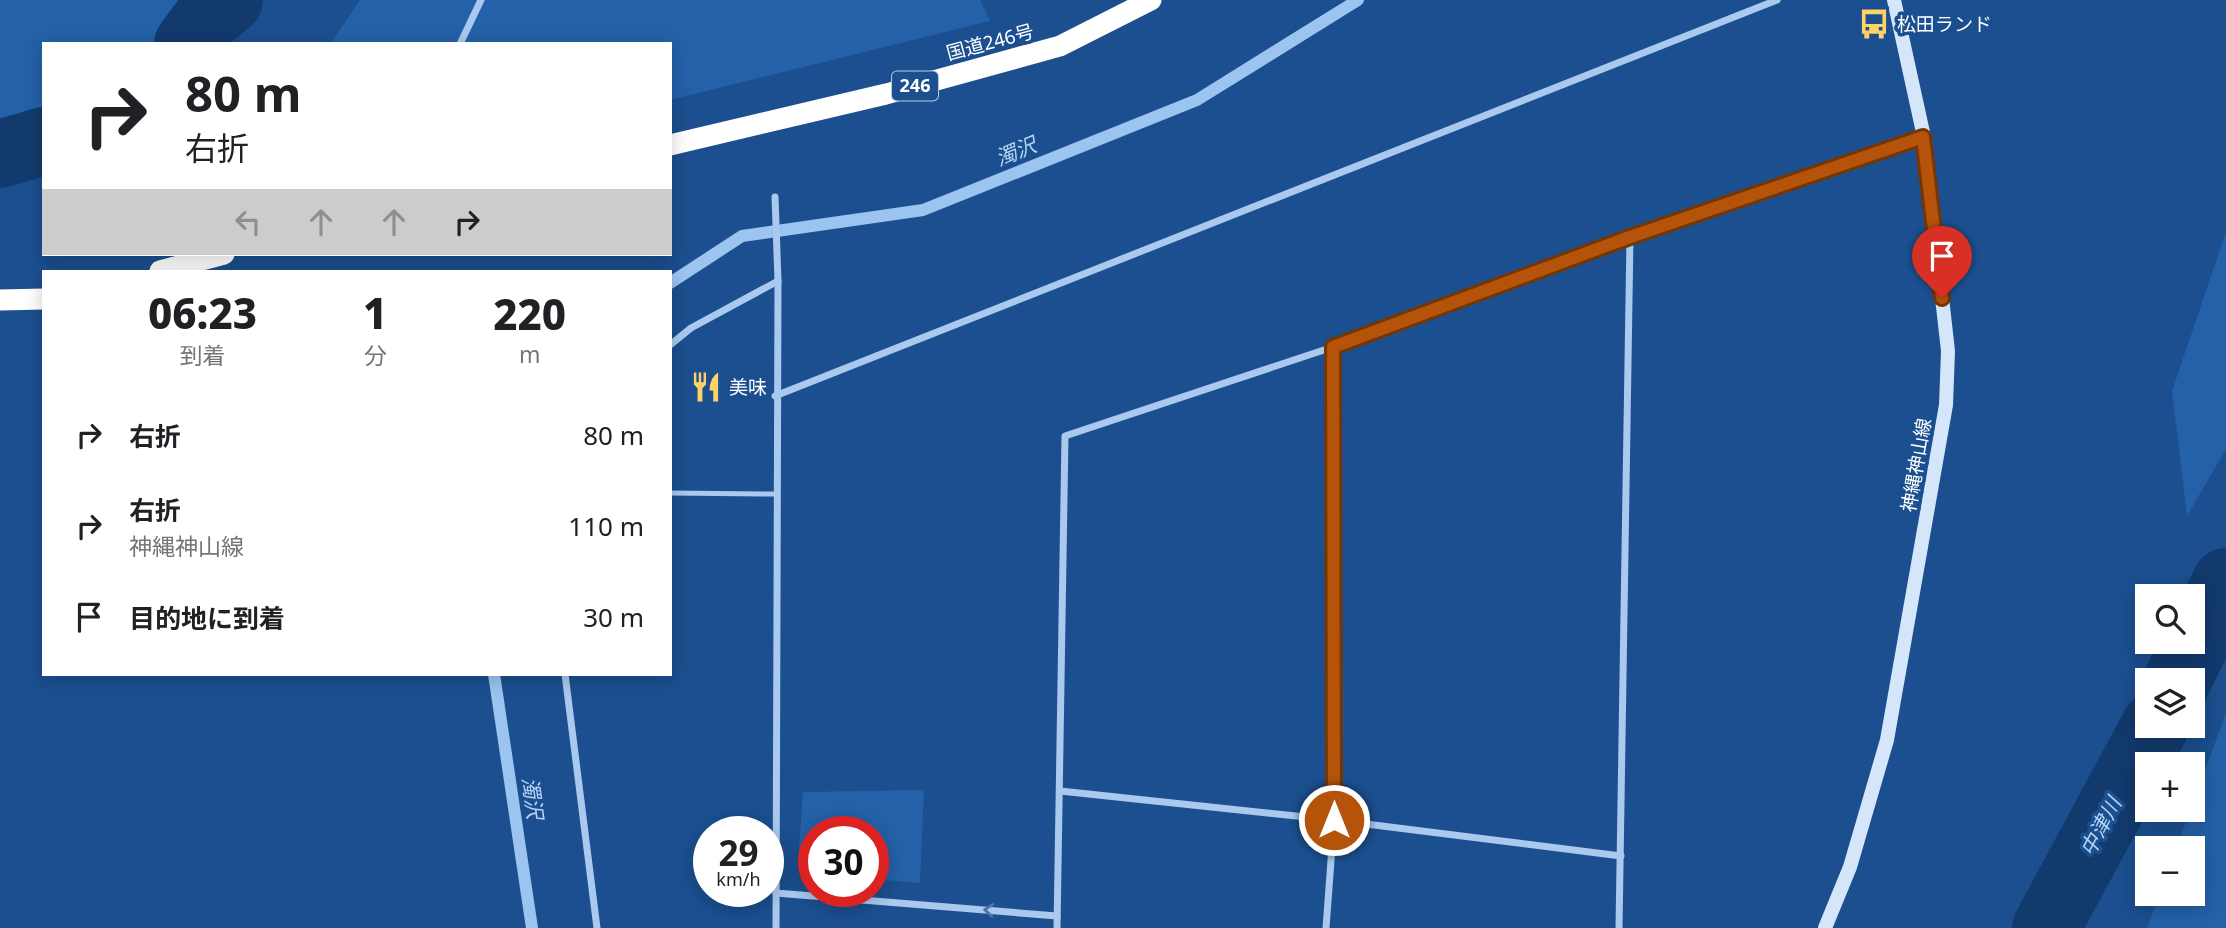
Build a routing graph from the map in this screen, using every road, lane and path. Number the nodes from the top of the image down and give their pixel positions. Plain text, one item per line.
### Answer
1 (481, 0) edge
2 (1151, 0) edge
3 (1777, 0) edge
4 (1894, 0) edge
5 (461, 42) edge
6 (1923, 137) junction
7 (672, 145) edge
8 (775, 197) dead end
9 (1630, 237) junction
10 (216, 256) edge
11 (164, 270) edge
12 (778, 281) junction
13 (42, 299) edge
14 (0, 300) edge
15 (672, 343) edge
16 (1333, 347) junction
17 (775, 396) junction
18 (672, 493) edge
19 (775, 494) junction
20 (565, 676) edge
21 (1060, 791) junction
22 (776, 816) edge
23 (1334, 820) junction
24 (1621, 856) junction
25 (784, 894) edge
26 (776, 907) edge
27 (1057, 916) junction
28 (597, 928) edge
29 (776, 928) edge
30 (1057, 928) edge
31 (1326, 928) edge
32 (1619, 928) edge
33 (1825, 928) edge

1 - 5 street
2 - 7 highway, 国道246号 / 246
3 - 17 street
4 - 6 main road, 神縄神山線
6 - 9 street
6 - 33 main road, 神縄神山線
8 - 12 street
9 - 16 street
9 - 24 street
10 - 11 highway
12 - 15 street
12 - 17 street
13 - 14 highway
16 - 21 street
16 - 23 street
17 - 19 street
18 - 19 lane
19 - 22 street
20 - 28 street
21 - 23 street
21 - 27 street
23 - 24 street
23 - 31 street
24 - 32 street
27 -> 25 street
26 - 29 street
27 - 30 street

